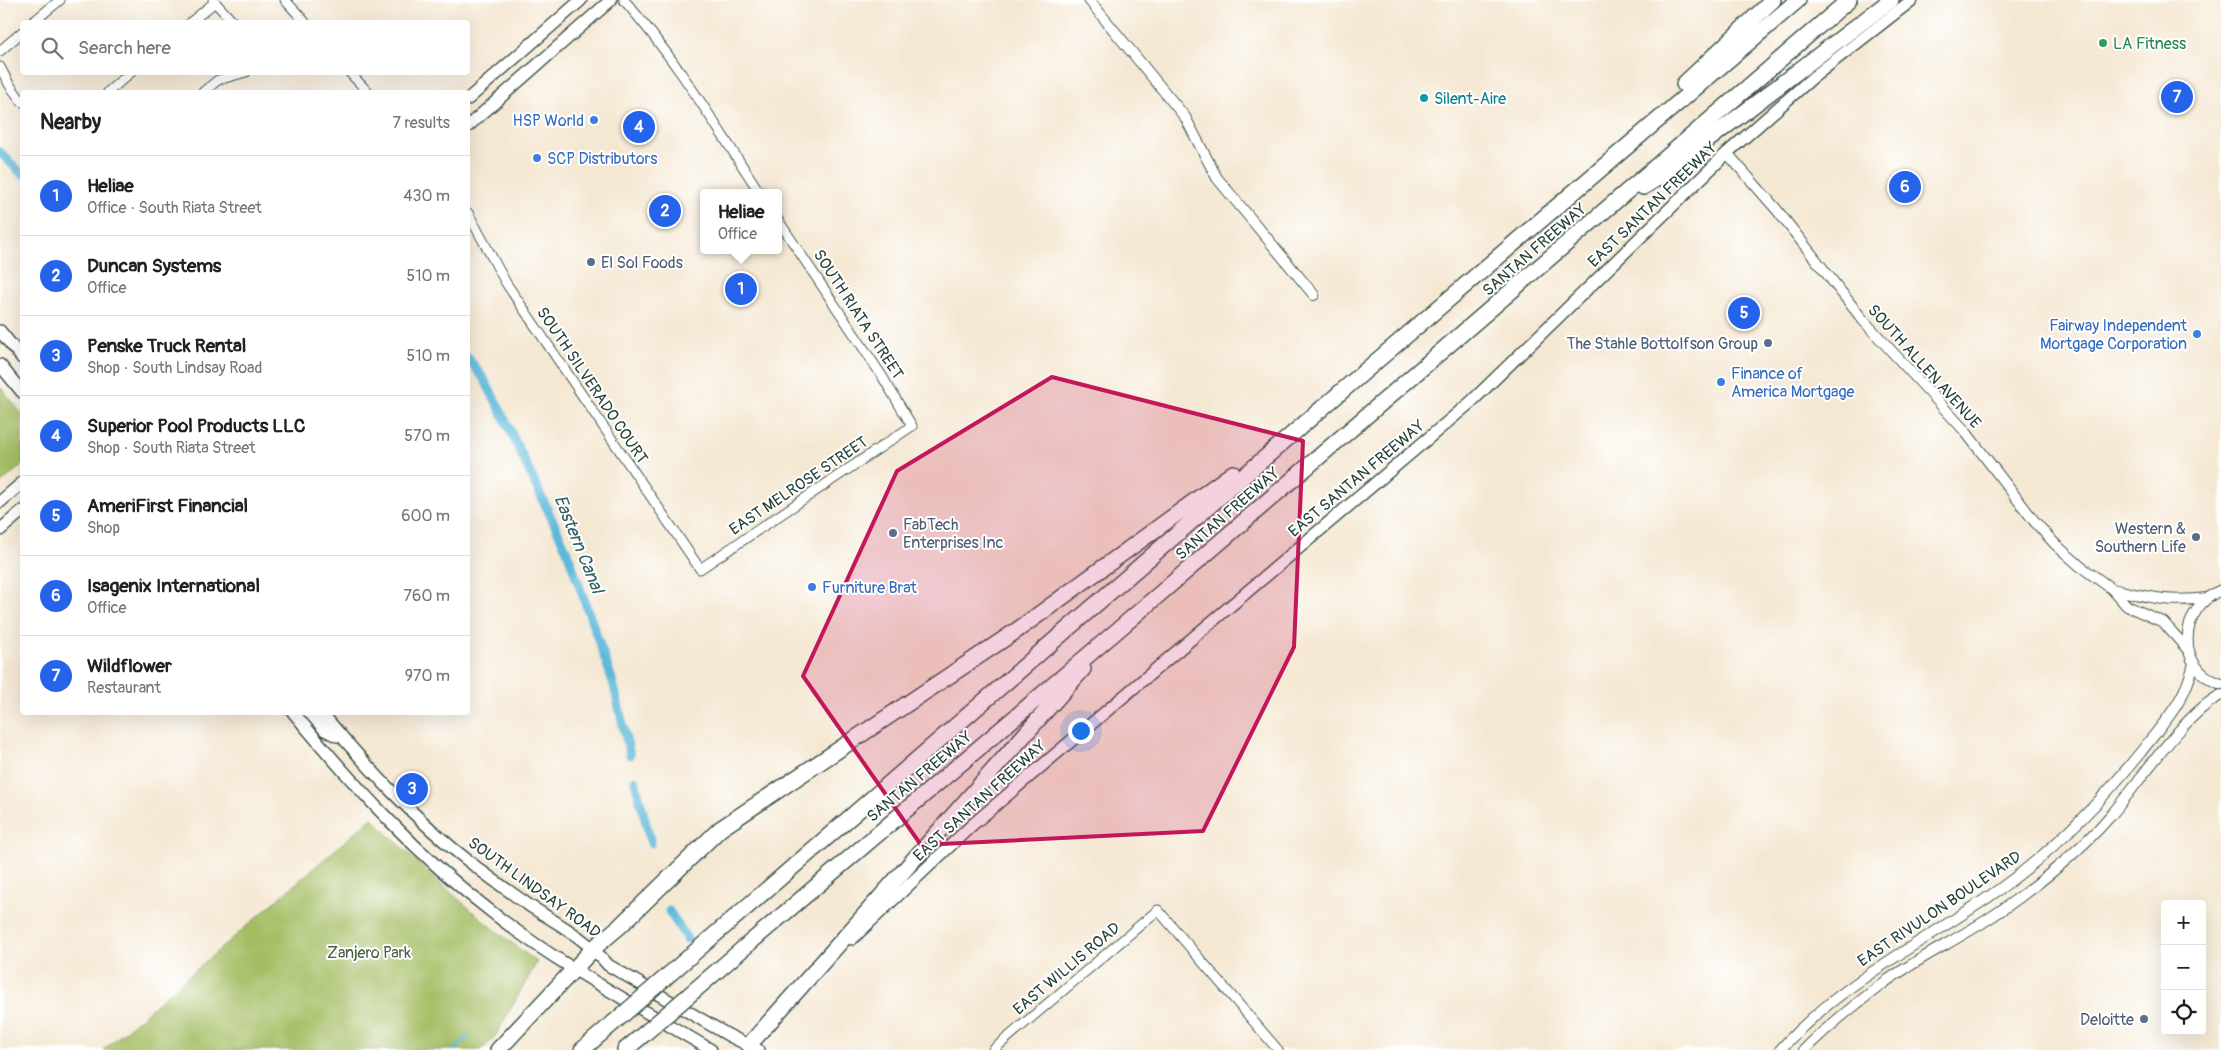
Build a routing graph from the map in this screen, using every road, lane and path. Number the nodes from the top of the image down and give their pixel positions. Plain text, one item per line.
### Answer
1 (60, 0) edge
2 (286, 0) edge
3 (581, 0) edge
4 (611, 0) edge
5 (624, 0) edge
6 (1089, 0) edge
7 (1773, 0) edge
8 (1798, 0) edge
9 (1849, 0) edge
10 (1891, 0) edge
11 (1912, 0) edge
12 (214, 1) edge
13 (35, 20) edge
14 (192, 20) edge
15 (231, 20) edge
16 (303, 20) edge
17 (20, 34) edge
18 (0, 51) edge
19 (0, 67) edge
20 (128, 75) edge
21 (236, 75) edge
22 (352, 75) edge
23 (110, 90) edge
24 (206, 90) edge
25 (366, 90) edge
26 (470, 97) edge
27 (20, 99) edge
28 (470, 124) edge
29 (1727, 152) junction
30 (757, 189) edge
31 (1564, 200) junction
32 (1604, 212) junction
33 (470, 217) edge
34 (782, 226) edge
35 (1314, 296) dead end
36 (0, 331) edge
37 (20, 356) edge
38 (0, 365) edge
39 (1372, 365) junction
40 (20, 390) edge
41 (912, 426) joint
42 (20, 485) edge
43 (0, 502) edge
44 (20, 513) edge
45 (0, 530) edge
46 (700, 570) joint
47 (2112, 589) junction
48 (2221, 590) edge
49 (2207, 598) junction
50 (1119, 629) junction
51 (2189, 651) junction
52 (2194, 663) junction
53 (2221, 684) edge
54 (2221, 695) edge
55 (296, 715) edge
56 (312, 715) edge
57 (324, 715) edge
58 (344, 739) junction
59 (594, 948) junction
60 (575, 968) junction
61 (814, 974) junction
62 (750, 1048) edge
63 (498, 1050) edge
64 (582, 1050) edge
65 (625, 1050) edge
66 (711, 1050) edge
67 (993, 1050) edge
68 (1278, 1050) edge
69 (1780, 1050) edge
70 (1804, 1050) edge

1 - 13 street
2 - 16 street
3 - 26 main road
4 - 28 main road
5 - 30 street
6 - 35 street
7 - 31 highway
8 - 31 highway, SANTAN FREEWAY
9 - 32 highway, SANTAN FREEWAY
10 - 32 highway
11 - 29 main road, EAST SANTAN FREEWAY
12 - 14 street
12 - 15 street
17 - 18 street
19 - 27 street
20 - 23 street
21 - 24 street
22 - 25 street
29 - 47 street, SOUTH ALLEN AVENUE
29 - 61 main road, EAST SANTAN FREEWAY
31 - 39 highway, SANTAN FREEWAY
32 - 50 highway, SANTAN FREEWAY
33 - 46 street, SOUTH SILVERADO COURT
34 - 41 street, SOUTH RIATA STREET
36 - 37 main road
38 - 40 main road
39 - 59 highway
39 - 64 highway, SANTAN FREEWAY, bridge
41 - 46 street, EAST MELROSE STREET
42 - 43 main road
44 - 45 main road
47 - 49 street, SOUTH ALLEN AVENUE
47 - 51 street, SOUTH ALLEN AVENUE
48 - 49 street
49 - 51 street
50 - 61 highway
50 - 65 highway, SANTAN FREEWAY, bridge
51 - 52 street
52 - 53 street
52 - 69 street, EAST RIVULON BOULEVARD
54 - 70 street, EAST RIVULON BOULEVARD
55 - 60 main road
56 - 58 main road
57 - 58 main road, SOUTH LINDSAY ROAD
58 - 59 main road, SOUTH LINDSAY ROAD
59 - 60 highway
59 - 62 main road, SOUTH LINDSAY ROAD
60 - 63 highway
60 - 66 main road
61 - 62 highway
67 - 68 street, EAST WILLIS ROAD

